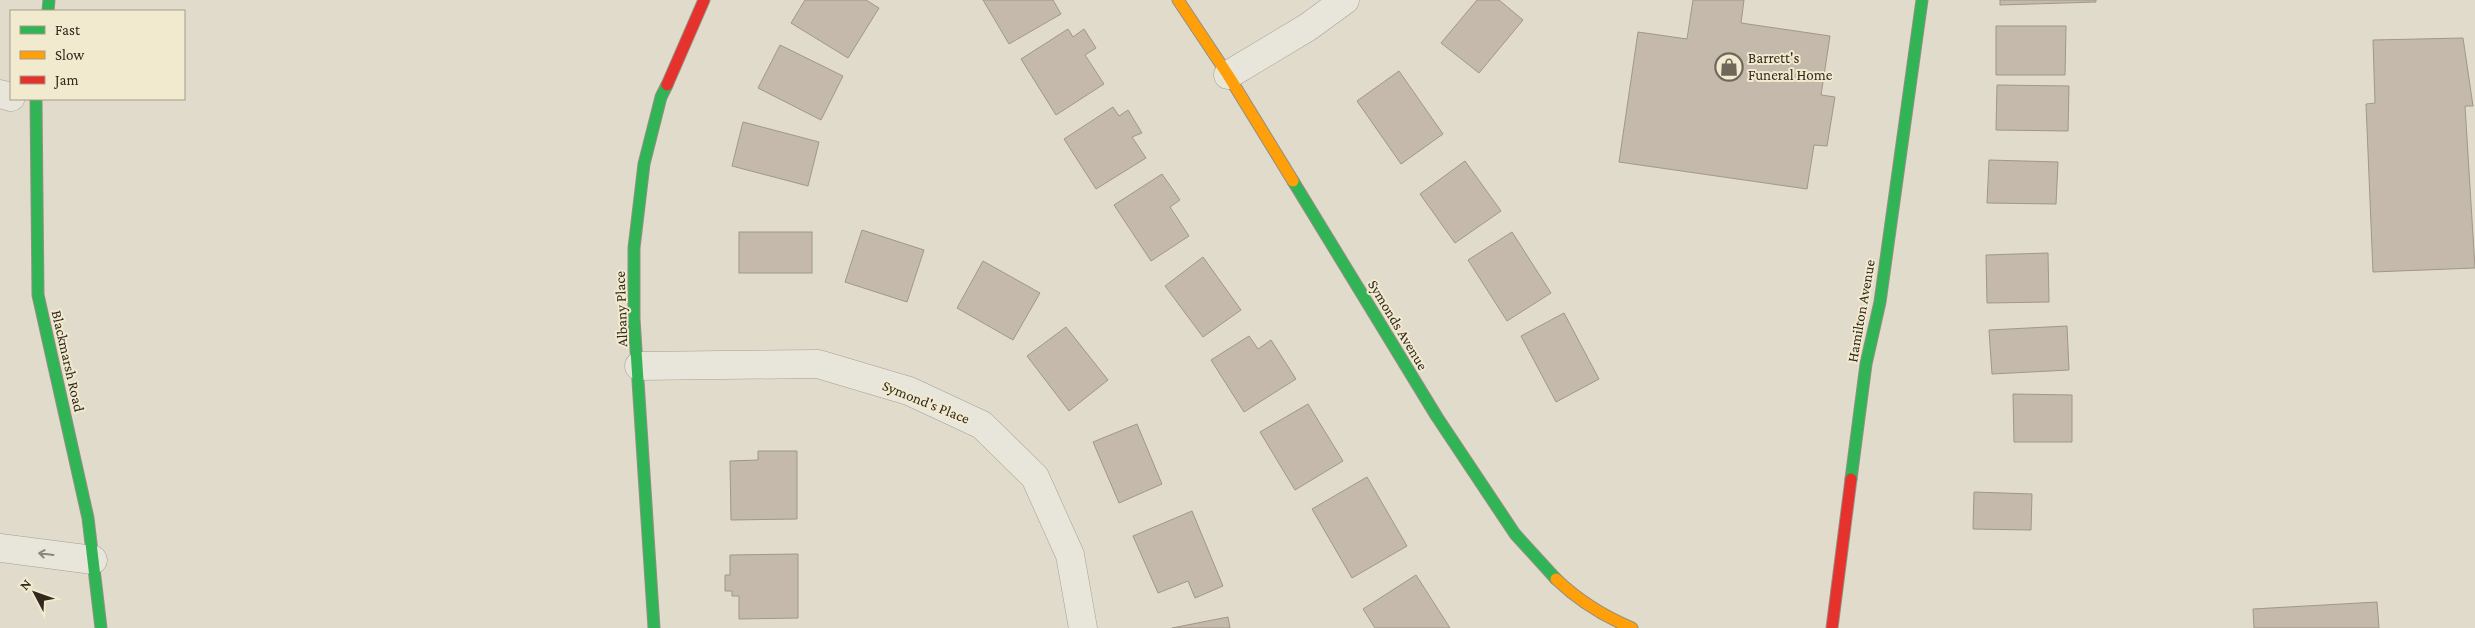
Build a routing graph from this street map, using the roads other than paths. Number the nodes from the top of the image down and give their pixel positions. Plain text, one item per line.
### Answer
1 (704, 0) edge
2 (1178, 0) edge
3 (1345, 0) edge
4 (1922, 0) edge
5 (1228, 75) junction
6 (26, 100) edge
7 (639, 366) junction
8 (0, 548) edge
9 (93, 560) junction
10 (100, 628) edge
11 (654, 628) edge
12 (1083, 628) edge
13 (1632, 628) edge
14 (1832, 628) edge

1 - 7 street, Albany Place
2 - 5 street, Symonds Avenue
3 - 5 street
4 - 14 street, Hamilton Avenue
5 - 13 street, Symonds Avenue
6 - 9 street, Blackmarsh Road
7 - 11 street, Albany Place
7 - 12 street, Symond's Place
9 -> 8 street
9 - 10 street, Blackmarsh Road

